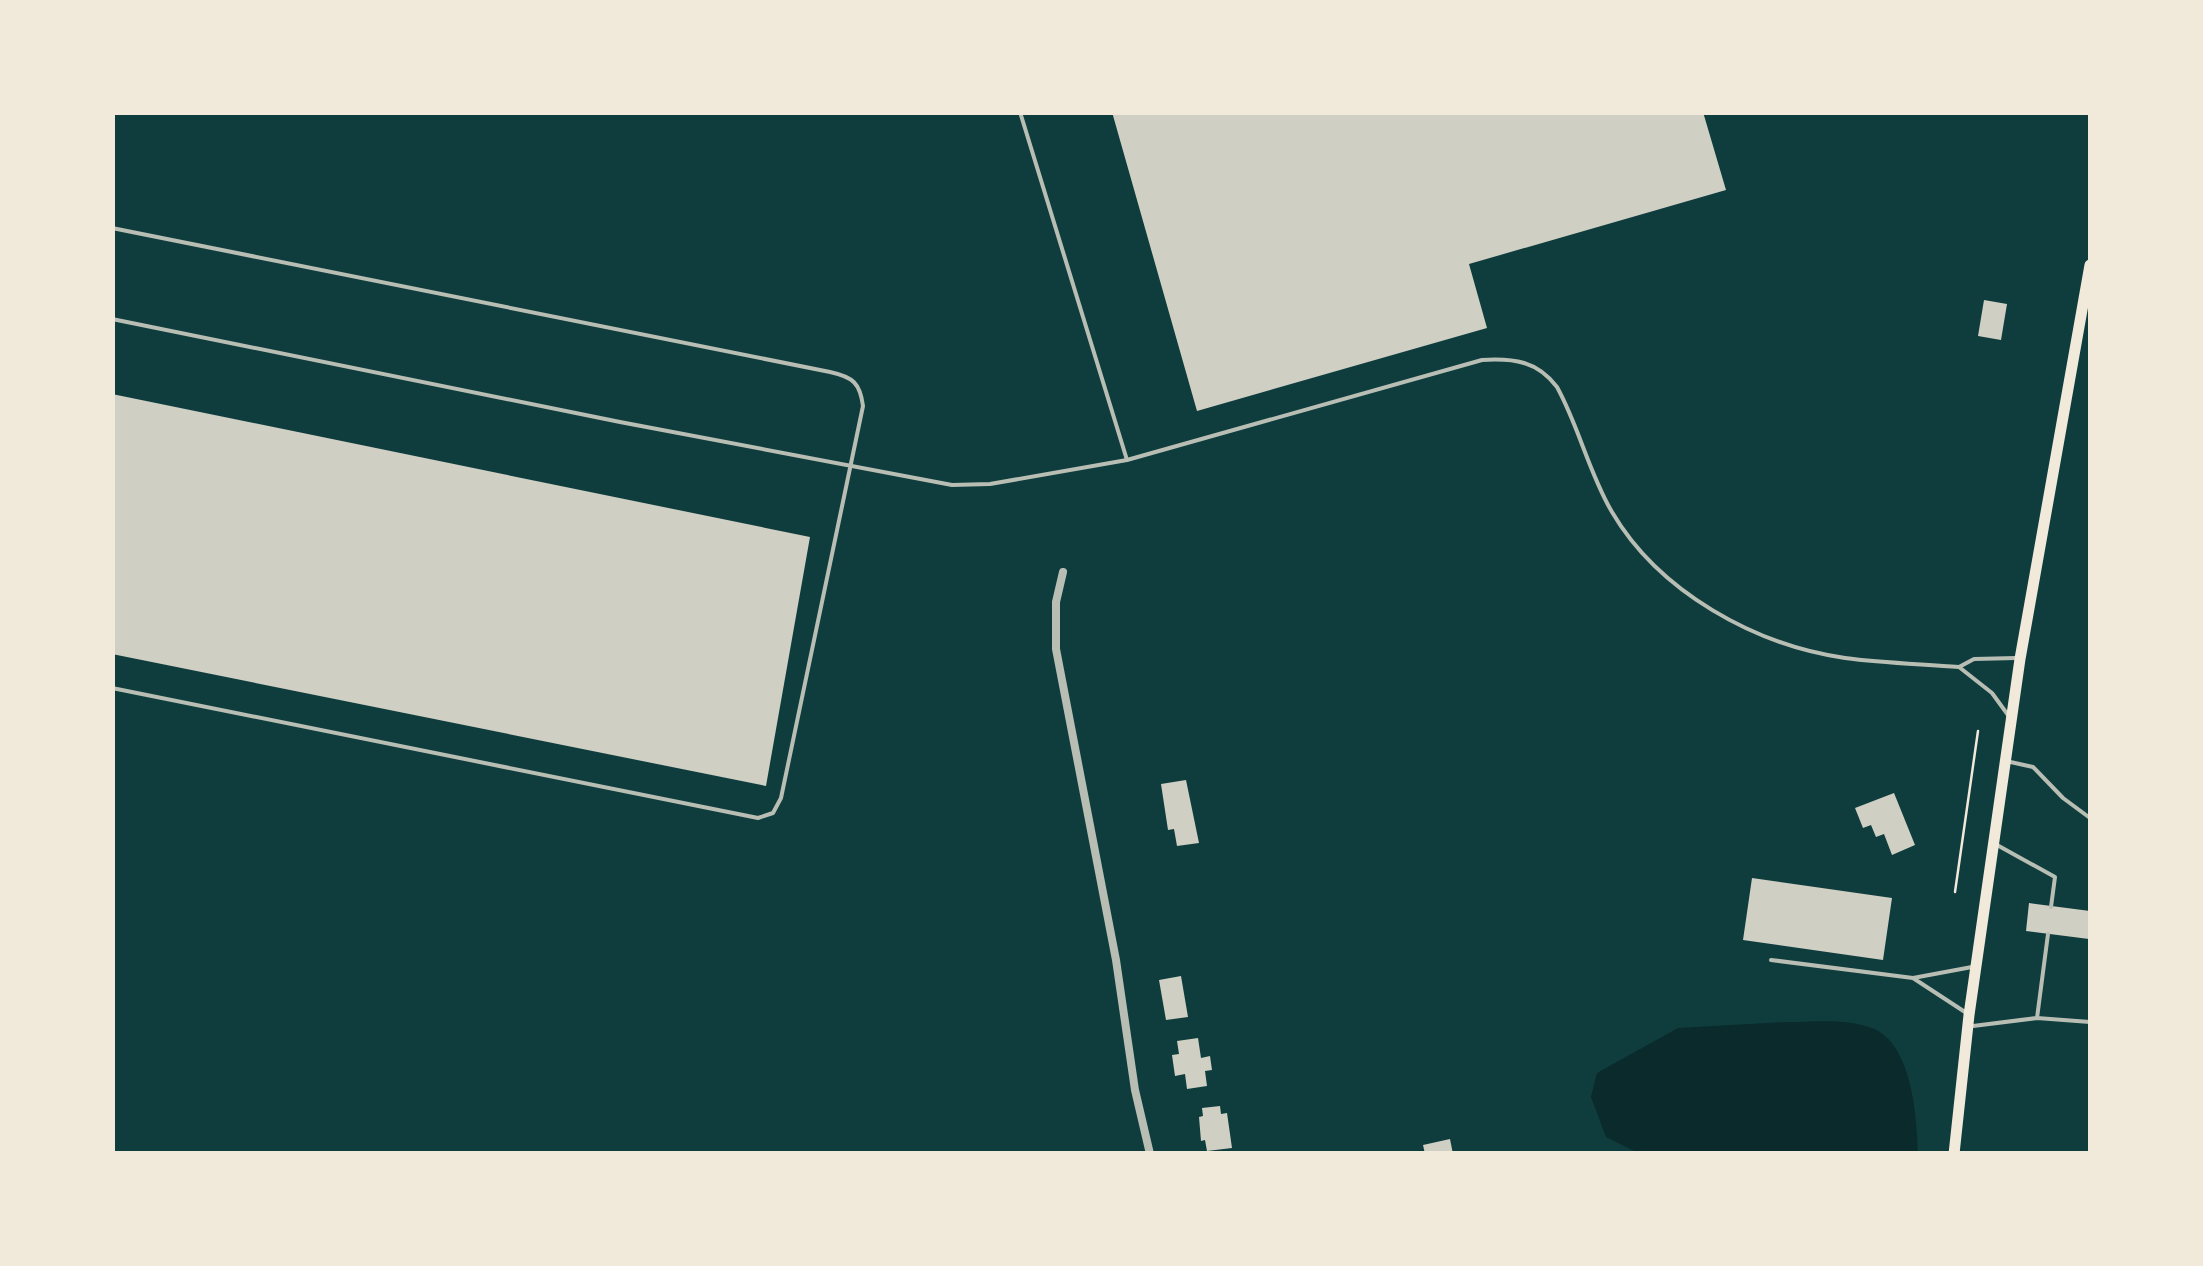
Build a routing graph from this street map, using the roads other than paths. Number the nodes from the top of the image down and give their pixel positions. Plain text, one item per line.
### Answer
1 (1020, 112) edge
2 (112, 228) edge
3 (2090, 264) edge
4 (112, 319) edge
5 (1127, 460) junction
6 (850, 466) junction
7 (1063, 572) dead end
8 (2020, 659) junction
9 (1958, 667) junction
10 (112, 688) edge
11 (2011, 719) junction
12 (2005, 761) junction
13 (2090, 818) edge
14 (1993, 843) junction
15 (2051, 907) dead end
16 (2048, 934) dead end
17 (1771, 960) dead end
18 (1976, 966) junction
19 (1913, 978) junction
20 (2037, 1018) junction
21 (1969, 1021) junction
22 (2090, 1022) edge
23 (1150, 1154) edge
24 (1954, 1154) edge

1 - 5 lane
2 - 6 lane
3 - 8 main road
4 - 6 lane
5 - 6 lane
5 - 9 lane
6 - 10 lane
7 - 23 street
8 - 9 lane
8 - 11 main road
9 - 11 lane
11 - 12 main road
12 - 13 lane
12 - 14 main road
14 - 15 lane
14 - 18 main road
16 - 20 lane
17 - 19 lane
18 - 19 lane
18 - 21 main road
19 - 21 lane
20 - 21 lane
20 - 22 lane
21 - 24 main road

